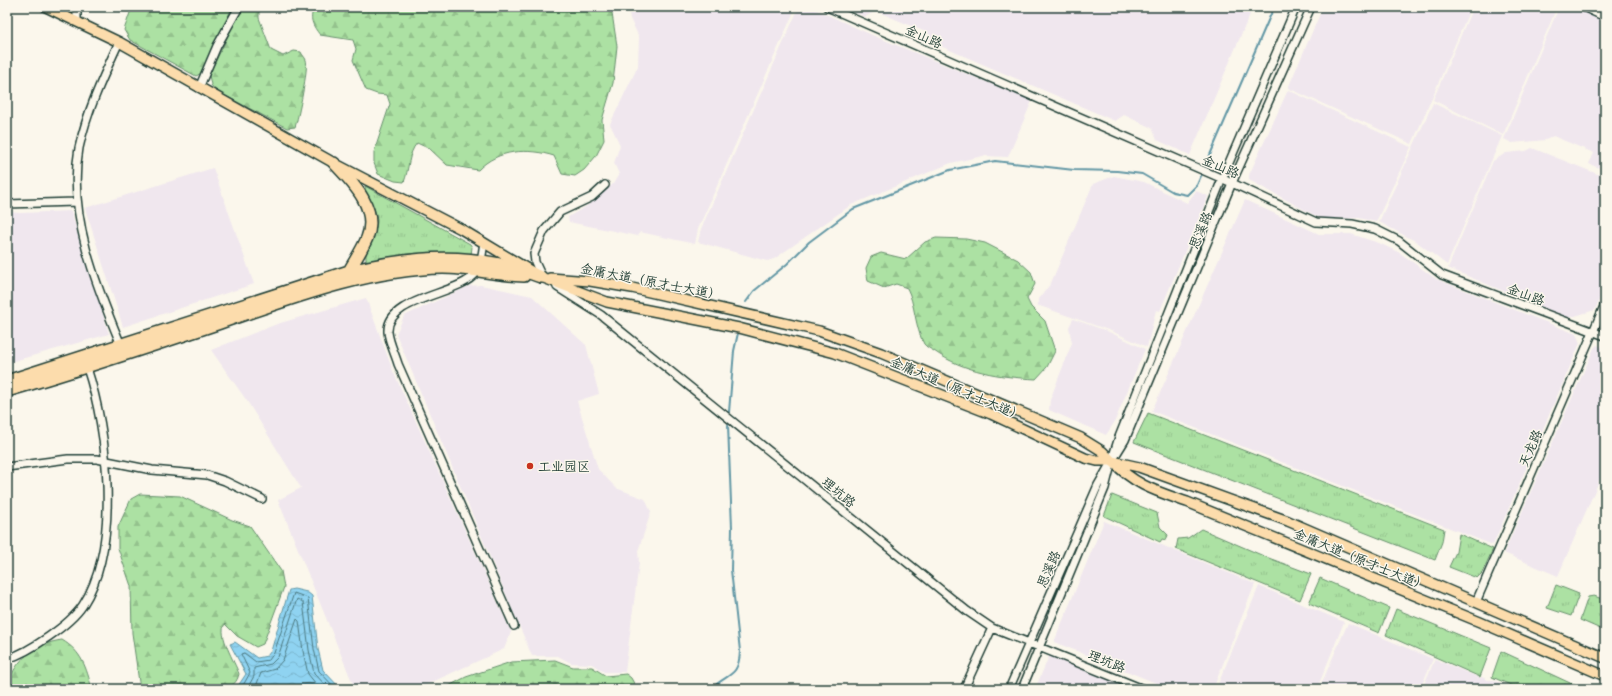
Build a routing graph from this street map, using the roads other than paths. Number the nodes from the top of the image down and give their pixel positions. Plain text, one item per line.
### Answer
1 (46, 7) edge
2 (77, 7) edge
3 (239, 7) edge
4 (827, 7) edge
5 (1296, 7) edge
6 (1311, 7) edge
7 (1583, 7) edge
8 (1605, 17) edge
9 (77, 22) junction
10 (119, 42) junction
11 (199, 88) junction
12 (334, 163) junction
13 (1222, 179) junction
14 (1232, 183) junction
15 (605, 185) dead end
16 (76, 202) junction
17 (7, 204) edge
18 (484, 243) junction
19 (481, 261) junction
20 (349, 271) junction
21 (477, 272) junction
22 (541, 277) junction
23 (1605, 304) edge
24 (740, 313) junction
25 (737, 327) junction
26 (1594, 331) junction
27 (1605, 336) edge
28 (121, 345) junction
29 (87, 368) junction
30 (7, 381) edge
31 (7, 391) edge
32 (106, 461) junction
33 (1112, 461) junction
34 (7, 467) edge
35 (262, 499) dead end
36 (1476, 602) junction
37 (514, 626) dead end
38 (992, 628) junction
39 (1029, 643) junction
40 (1039, 646) junction
41 (1605, 658) edge
42 (7, 659) edge
43 (1605, 676) edge
44 (964, 689) edge
45 (1009, 689) edge
46 (1022, 689) edge
47 (1143, 689) edge

1 - 9 main road
2 - 9 street
3 - 11 street
4 - 13 street, 金山路
5 - 13 street, 思溪路
6 - 14 street, 思溪路
7 - 8 street
9 - 10 main road
10 - 11 main road
10 - 16 street
11 - 12 main road
12 - 18 main road
12 - 20 highway
13 - 14 street, 金山路
13 - 33 street, 思溪路
14 - 26 street, 金山路
14 - 33 street, 思溪路
15 - 22 street
16 - 17 street
16 - 28 street
18 - 19 street
18 - 22 main road
19 - 20 highway
19 - 21 street
19 - 22 highway
20 - 28 highway
21 - 22 highway
21 - 29 highway
21 - 37 street
22 - 24 main road, 金庸大道（原才士大道）
22 - 25 main road, 金庸大道（原才士大道）
22 - 38 street, 理坑路
23 - 26 street, 天龙路
24 - 25 main road
24 - 33 main road, 金庸大道（原才士大道）
25 - 33 main road, 金庸大道（原才士大道）
26 - 27 street, 金山路
26 - 36 street, 天龙路
28 - 30 highway
29 - 31 highway
29 - 32 street
32 - 34 street
32 - 35 street
32 - 42 street
33 - 36 main road, 金庸大道（原才士大道）
33 - 39 street, 思溪路
33 - 40 street, 思溪路
33 - 43 main road, 金庸大道（原才士大道）
36 - 41 main road, 金庸大道（原才士大道）
38 - 39 street, 理坑路
38 - 44 street
39 - 40 street, 理坑路
39 - 45 street, 思溪路
40 - 46 street, 思溪路
40 - 47 street, 理坑路

